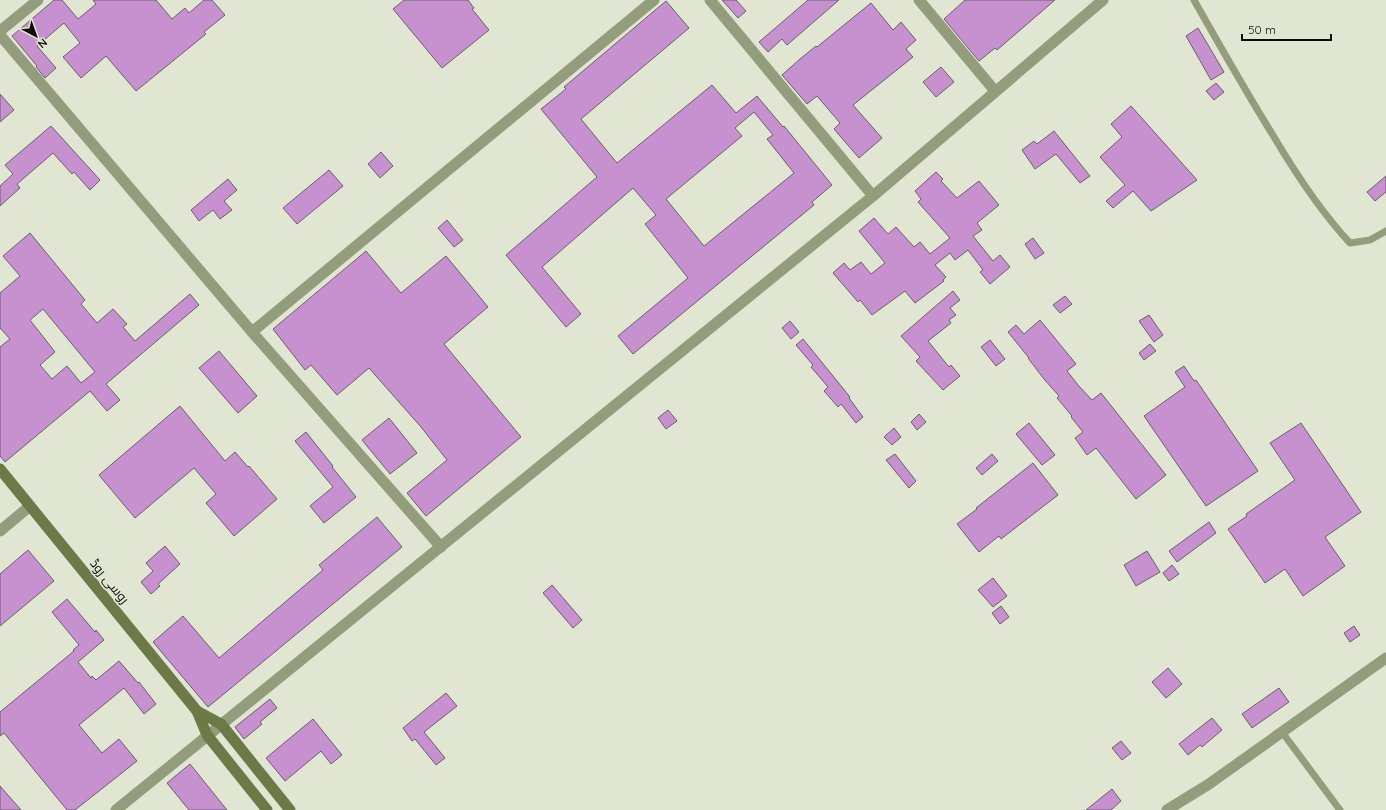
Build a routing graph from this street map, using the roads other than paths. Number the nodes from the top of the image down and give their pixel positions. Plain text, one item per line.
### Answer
1 (38, 0) edge
2 (654, 0) edge
3 (710, 0) edge
4 (919, 0) edge
5 (1103, 0) edge
6 (1194, 0) edge
7 (0, 31) edge
8 (0, 35) edge
9 (995, 91) junction
10 (873, 196) junction
11 (1386, 231) edge
12 (252, 332) junction
13 (0, 469) edge
14 (30, 506) junction
15 (0, 531) edge
16 (441, 547) junction
17 (1386, 658) edge
18 (197, 711) junction
19 (220, 724) junction
20 (1282, 732) junction
21 (207, 735) junction
22 (116, 810) edge
23 (267, 810) edge
24 (290, 810) edge
25 (1167, 810) edge
26 (1340, 810) edge

1 - 7 street
2 - 12 street
3 - 10 street
4 - 9 street
5 - 9 street
6 - 11 lane
8 - 12 street
9 - 10 street
10 - 16 street
12 - 16 street
13 - 14 main road, روسی روڈ
14 - 15 street
14 - 18 main road, روسی روڈ
16 - 19 street
17 - 20 street
18 - 19 main road, روسی روڈ
18 - 21 main road, روسی روڈ
19 - 21 street
19 - 24 main road, روسی روڈ
20 - 25 street
20 - 26 lane
21 - 22 street
21 - 23 main road, روسی روڈ

